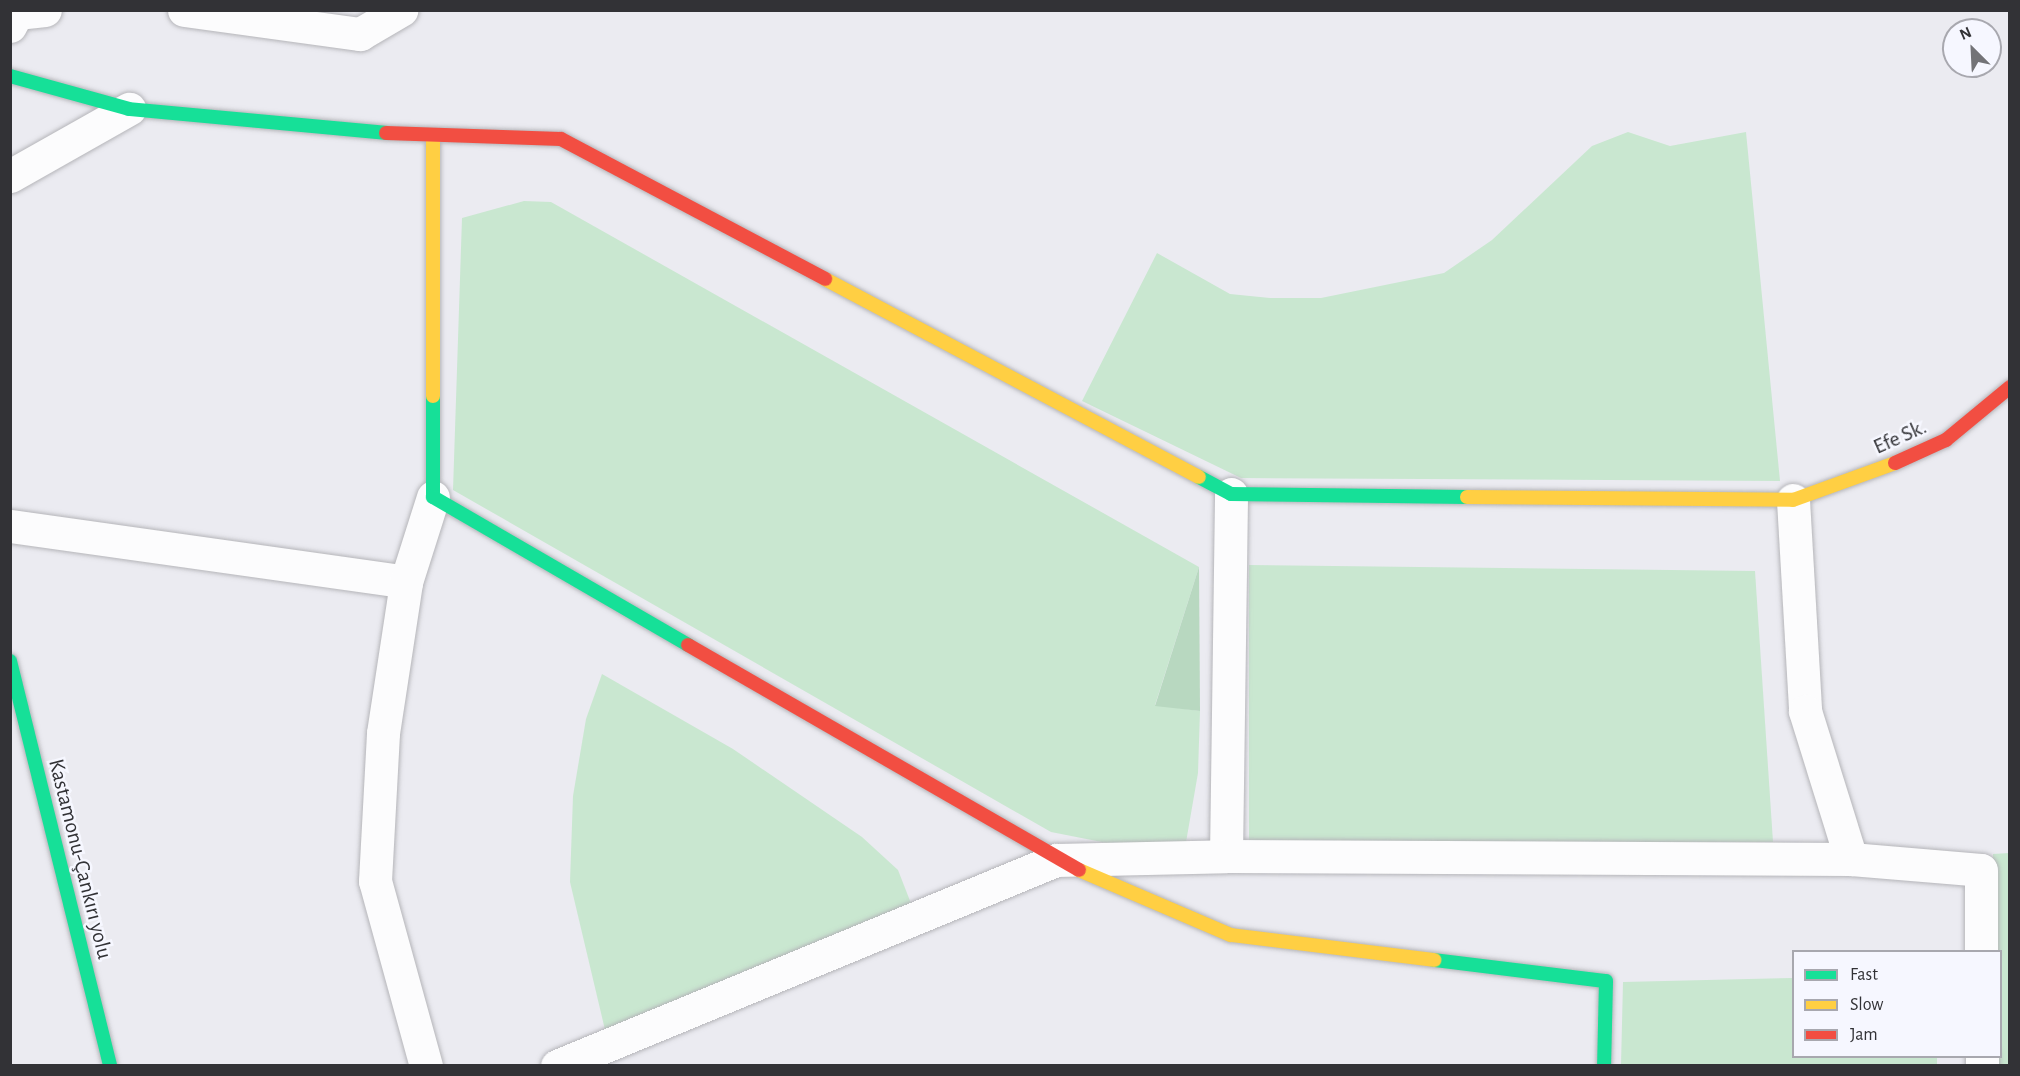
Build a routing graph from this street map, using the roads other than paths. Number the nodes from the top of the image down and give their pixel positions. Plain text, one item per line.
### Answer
1 (184, 10) edge
2 (401, 10) edge
3 (10, 76) edge
4 (129, 109) junction
5 (433, 137) junction
6 (10, 176) edge
7 (2010, 387) edge
8 (1231, 494) junction
9 (434, 497) junction
10 (1792, 500) junction
11 (10, 526) edge
12 (406, 582) junction
13 (10, 661) edge
14 (1226, 856) junction
15 (1851, 859) junction
16 (1056, 860) junction
17 (1981, 950) edge
18 (110, 1065) edge
19 (426, 1065) edge
20 (557, 1065) edge
21 (1604, 1065) edge

1 - 2 street
3 - 4 main road
4 - 5 main road
4 - 6 street
5 - 8 main road
5 - 9 main road
7 - 10 main road, Efe Sk.
8 - 10 main road, Efe Sk.
8 - 14 street
9 - 12 street
9 - 16 main road
10 - 15 street
11 - 12 street
12 - 19 street
13 - 18 main road, Kastamonu-Çankırı yolu
14 - 15 street
14 - 16 street
15 - 17 street
16 - 20 street
16 - 21 main road

